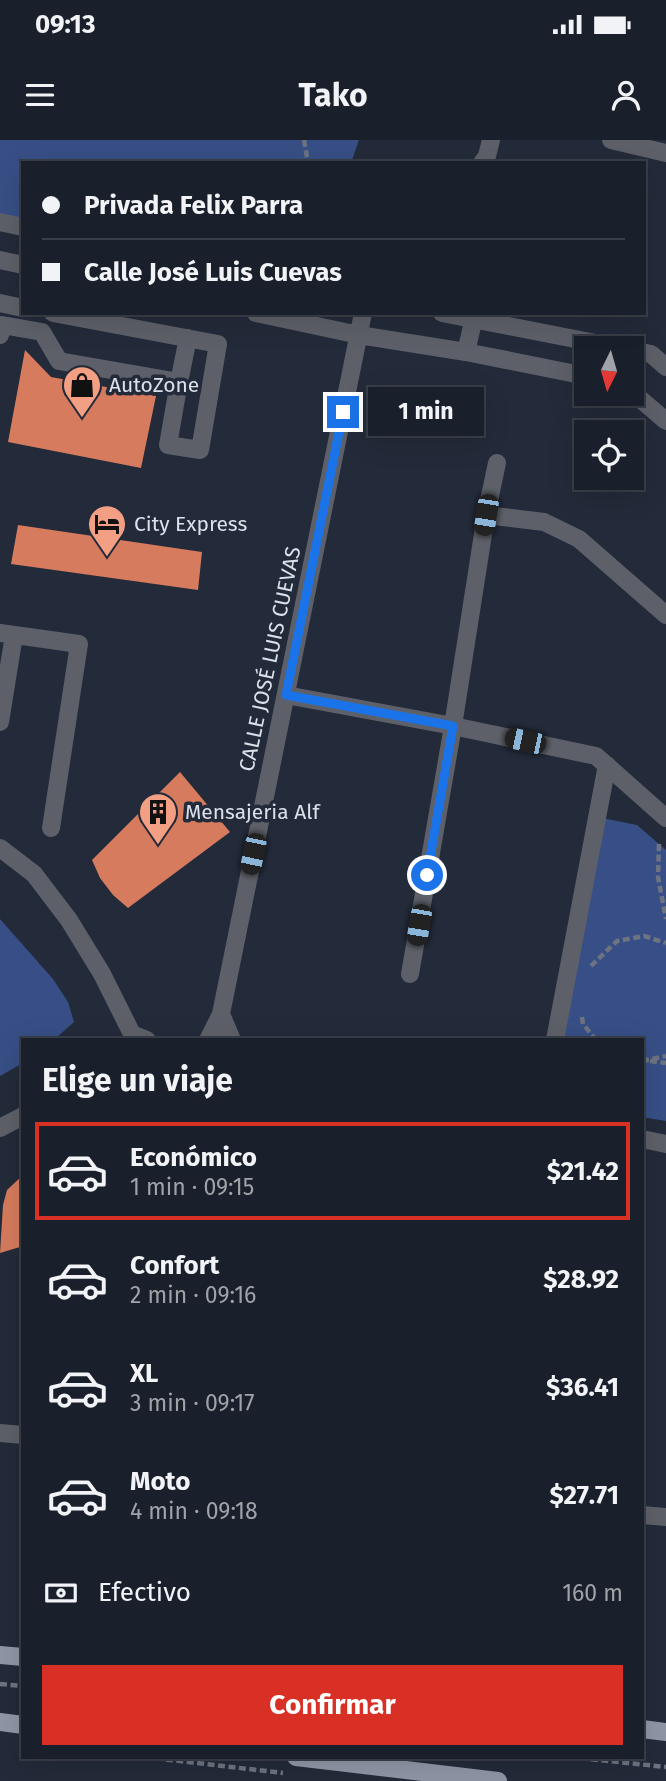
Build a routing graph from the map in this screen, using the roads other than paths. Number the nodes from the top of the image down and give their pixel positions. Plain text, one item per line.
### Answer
1 (611, 140) edge
2 (666, 153) edge
3 (0, 222) edge
4 (21, 227) edge
5 (0, 260) edge
6 (21, 265) edge
7 (0, 303) edge
8 (21, 308) edge
9 (64, 315) edge
10 (265, 315) edge
11 (363, 315) edge
12 (474, 316) edge
13 (0, 335) edge
14 (359, 335) junction
15 (188, 338) junction
16 (574, 338) edge
17 (466, 352) junction
18 (644, 353) edge
19 (666, 367) edge
20 (574, 374) edge
21 (179, 382) junction
22 (644, 402) edge
23 (666, 421) edge
24 (498, 463) dead end
25 (486, 515) junction
26 (666, 615) edge
27 (7, 634) edge
28 (286, 695) junction
29 (0, 722) edge
30 (453, 726) junction
31 (607, 765) junction
32 (666, 818) edge
33 (51, 828) dead end
34 (0, 848) edge
35 (410, 974) dead end
36 (220, 1014) junction
37 (135, 1038) edge
38 (209, 1038) edge
39 (231, 1038) edge
40 (555, 1038) edge
41 (21, 1117) edge
42 (0, 1128) edge
43 (644, 1139) edge
44 (666, 1144) edge
45 (0, 1433) edge
46 (21, 1435) edge
47 (644, 1515) edge
48 (666, 1517) edge
49 (0, 1655) edge
50 (21, 1657) edge
51 (0, 1722) edge
52 (21, 1724) edge
53 (644, 1729) edge
54 (666, 1732) edge
55 (297, 1761) edge
56 (498, 1781) edge

1 - 2 street
3 - 4 street
5 - 6 street
7 - 8 street
9 - 15 street
10 - 14 street
11 - 14 street, CALLE JOSÉ LUIS CUEVAS
12 - 16 street
12 - 17 street
13 - 21 street
14 - 17 street
14 - 28 street, CALLE JOSÉ LUIS CUEVAS
15 - 21 street
15 - 21 street
17 - 20 street
18 - 19 street
22 - 23 street
24 - 25 street
25 - 26 street
25 - 30 street
27 - 29 street
27 - 33 street
28 - 30 street
28 - 36 street, CALLE JOSÉ LUIS CUEVAS
30 - 31 street
30 - 35 street
31 - 32 street
31 - 40 street
34 - 37 street
36 - 38 street, CALLE JOSÉ LUIS CUEVAS
36 - 39 street
41 - 42 street
43 - 44 street
45 - 46 street
47 - 48 street
49 - 50 main road
51 - 52 main road
53 - 54 main road
55 - 56 main road

